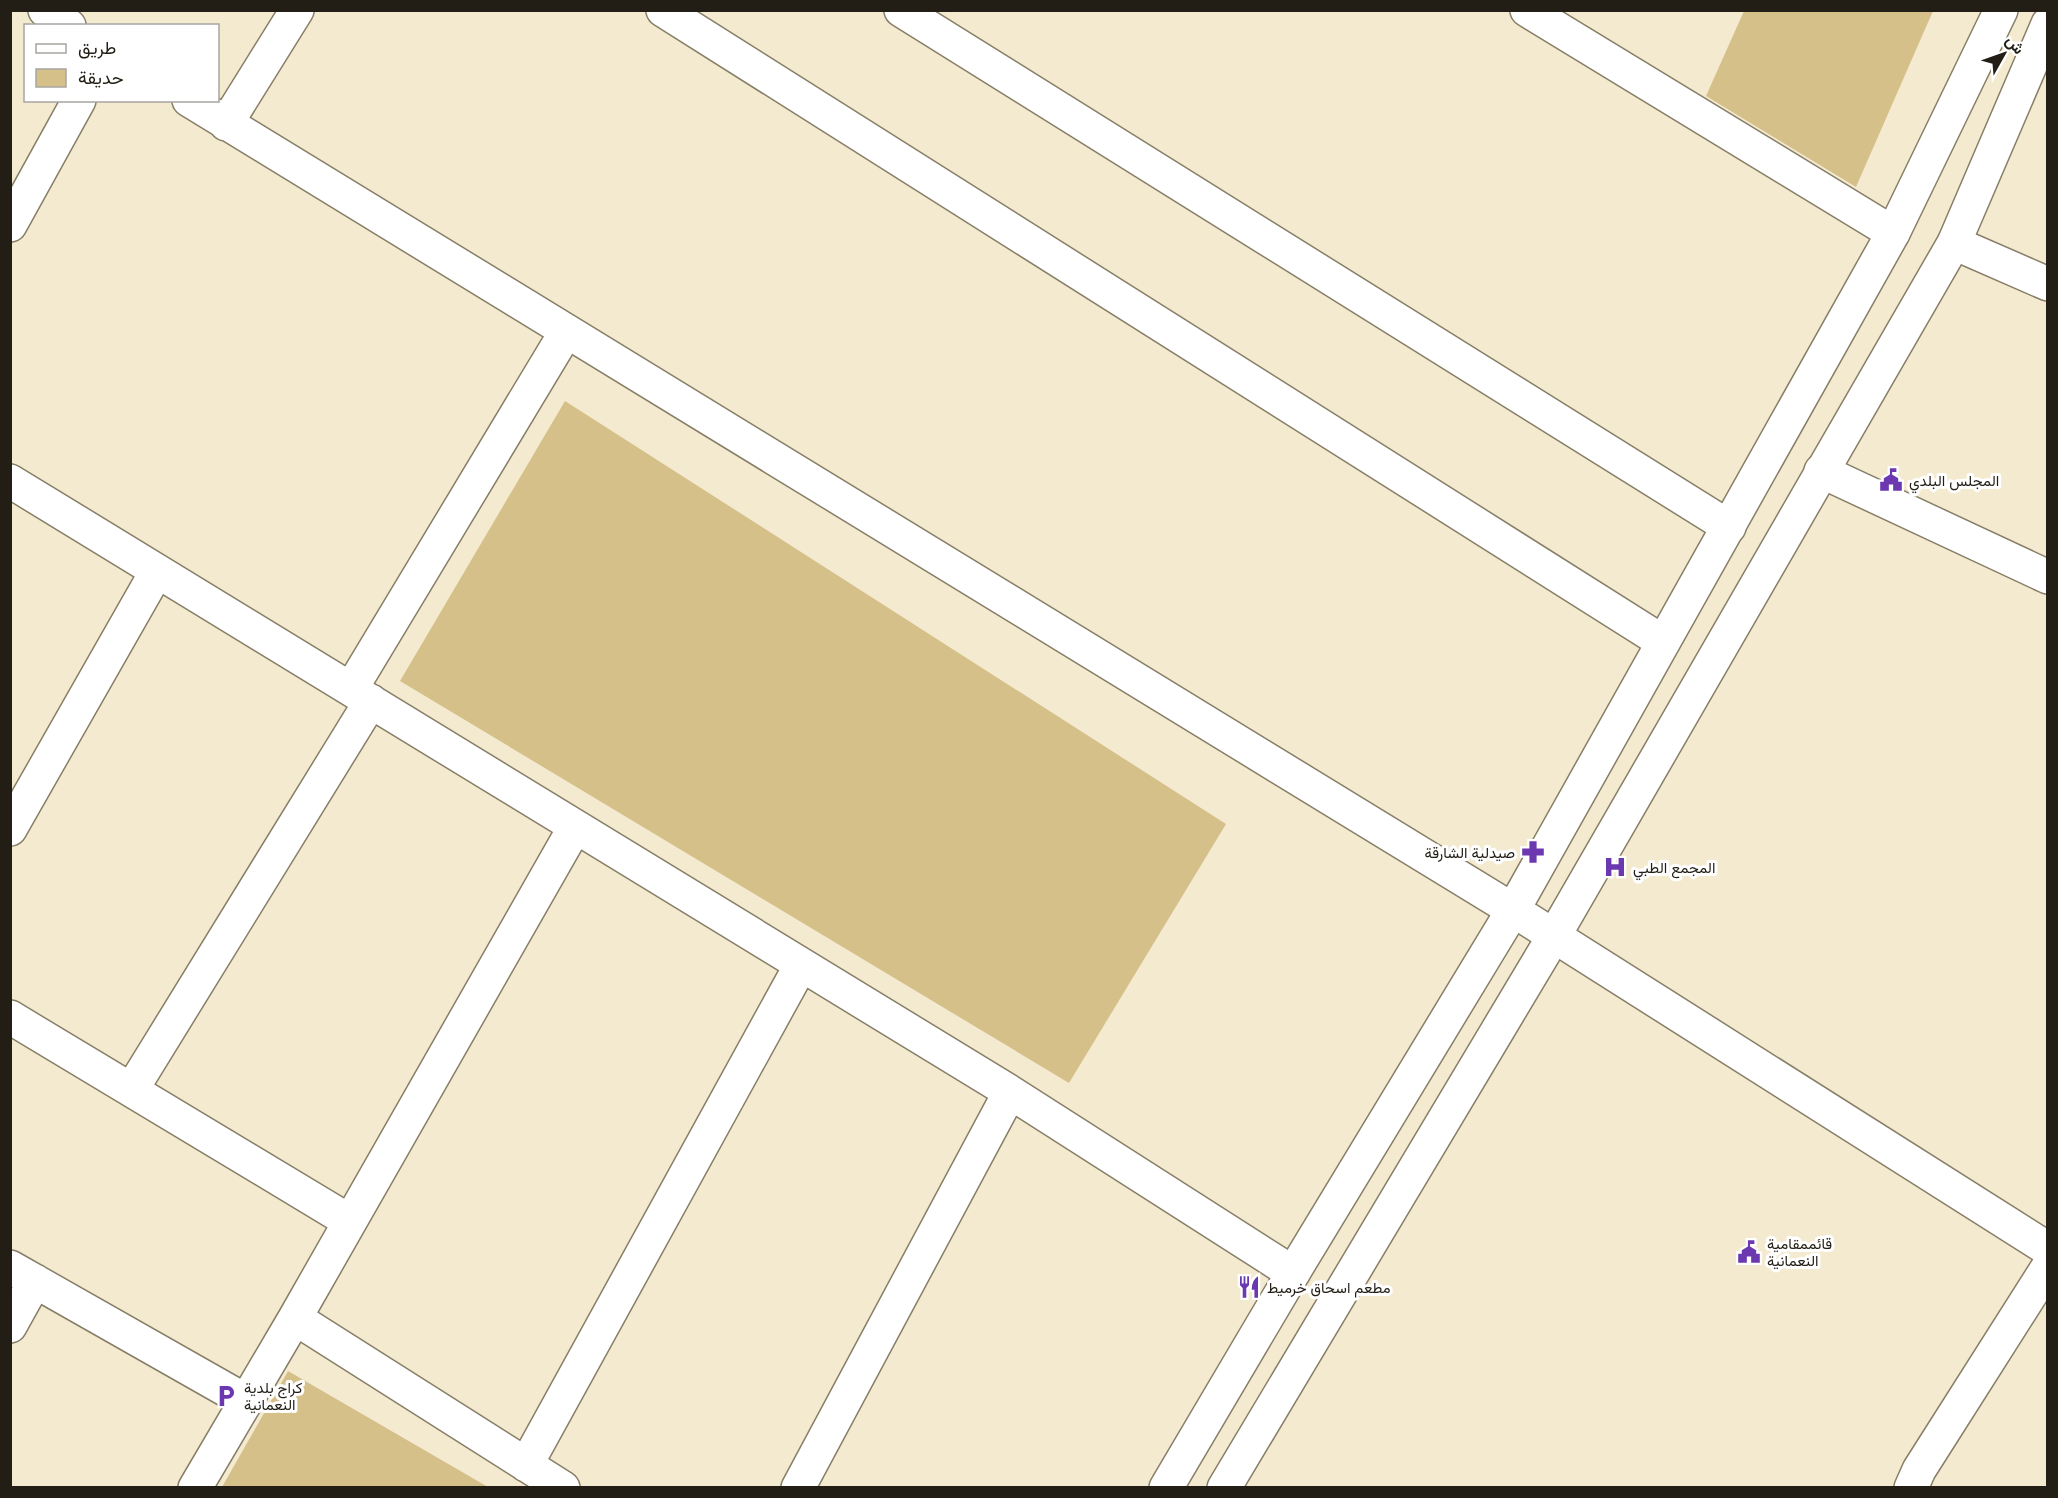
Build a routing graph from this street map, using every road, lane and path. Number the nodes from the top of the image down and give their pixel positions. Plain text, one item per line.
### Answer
1 (45, 10) edge
2 (297, 10) edge
3 (663, 10) edge
4 (901, 10) edge
5 (1527, 10) edge
6 (2001, 10) edge
7 (66, 24) edge
8 (2048, 24) edge
9 (78, 102) edge
10 (192, 102) edge
11 (226, 124) junction
12 (10, 225) edge
13 (1893, 233) junction
14 (1954, 243) junction
15 (2048, 284) edge
16 (566, 332) junction
17 (1821, 471) junction
18 (10, 481) edge
19 (1729, 527) junction
20 (157, 571) junction
21 (2048, 577) edge
22 (1663, 642) junction
23 (361, 695) junction
24 (575, 827) junction
25 (10, 829) edge
26 (1514, 910) junction
27 (1554, 936) junction
28 (801, 965) junction
29 (10, 1017) edge
30 (132, 1089) junction
31 (1010, 1092) junction
32 (350, 1221) junction
33 (2048, 1249) edge
34 (2048, 1267) edge
35 (1293, 1273) junction
36 (23, 1274) edge
37 (295, 1318) junction
38 (10, 1326) edge
39 (246, 1401) junction
40 (526, 1465) junction
41 (1233, 1484) edge
42 (195, 1488) edge
43 (563, 1488) edge
44 (798, 1488) edge
45 (1166, 1488) edge
46 (1911, 1488) edge

1 - 7 street
2 - 11 street
3 - 22 street
4 - 19 street
5 - 13 street
6 - 13 street
8 - 14 street
9 - 12 street
10 - 11 street
11 - 16 street
13 - 19 street
14 - 15 street
14 - 17 street
16 - 23 street
16 - 26 street
17 - 21 street
17 - 27 street
18 - 20 street
19 - 22 street
20 - 23 street
20 - 25 street
22 - 26 street
23 - 24 street
23 - 30 street
24 - 28 street
24 - 32 street
26 - 27 street
26 - 35 street
27 - 33 street
27 - 41 street
28 - 31 street
28 - 40 street
29 - 30 street
30 - 32 street
31 - 35 street
31 - 44 street
32 - 37 street
34 - 46 street
35 - 45 street
36 - 38 street
36 - 39 street
37 - 39 street
37 - 40 street
39 - 42 street
40 - 43 street

